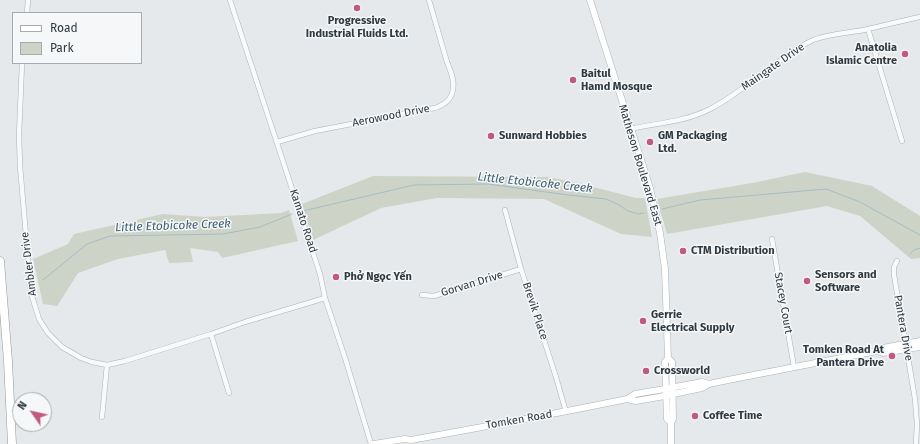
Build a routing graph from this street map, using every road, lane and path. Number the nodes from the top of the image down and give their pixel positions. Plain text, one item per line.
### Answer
1 (28, 0) edge
2 (230, 0) edge
3 (429, 0) edge
4 (590, 0) edge
5 (27, 12) edge
6 (920, 17) edge
7 (868, 29) junction
8 (22, 64) edge
9 (630, 129) junction
10 (902, 141) dead end
11 (277, 142) junction
12 (505, 210) dead end
13 (772, 239) dead end
14 (0, 261) edge
15 (896, 261) dead end
16 (521, 269) junction
17 (422, 295) dead end
18 (325, 298) junction
19 (211, 334) junction
20 (920, 341) edge
21 (907, 346) junction
22 (920, 347) edge
23 (107, 365) junction
24 (794, 367) junction
25 (709, 384) junction
26 (669, 388) junction
27 (228, 393) dead end
28 (670, 395) junction
29 (627, 399) junction
30 (566, 412) junction
31 (102, 416) dead end
32 (918, 424) edge
33 (409, 442) edge
34 (12, 444) edge
35 (373, 444) edge
36 (671, 444) edge
37 (916, 444) edge

1 - 5 street
2 - 11 street, Kamato Road
3 - 11 street, Aerowood Drive
4 - 9 main road, Matheson Boulevard East
6 - 7 street, Maingate Drive
7 - 9 street, Maingate Drive
7 - 10 street
8 - 23 street, Ambler Drive
9 - 26 main road, Matheson Boulevard East
11 - 18 street, Kamato Road
12 - 16 street, Brevik Place
13 - 24 street, Stacey Court
14 - 34 highway
15 - 21 street, Pantera Drive
16 - 17 street, Gorvan Drive
16 - 30 street, Brevik Place
18 - 19 street, Ambler Drive
18 - 35 street, Kamato Road
19 - 23 street, Ambler Drive
19 - 27 street
20 - 21 main road, Tomken Road
21 - 22 main road, Tomken Road
21 - 24 main road, Tomken Road
21 - 32 street, Pantera Drive
23 - 31 street
24 - 25 main road, Tomken Road
25 - 26 main road, Tomken Road
25 - 28 main road, Tomken Road
26 - 28 main road, Matheson Boulevard East
26 - 29 main road, Tomken Road
28 - 29 main road, Tomken Road
28 - 36 main road, Matheson Boulevard East
29 - 30 main road, Tomken Road
30 - 33 main road, Tomken Road
32 - 37 street, Pantera Drive
33 - 35 main road, Tomken Road

